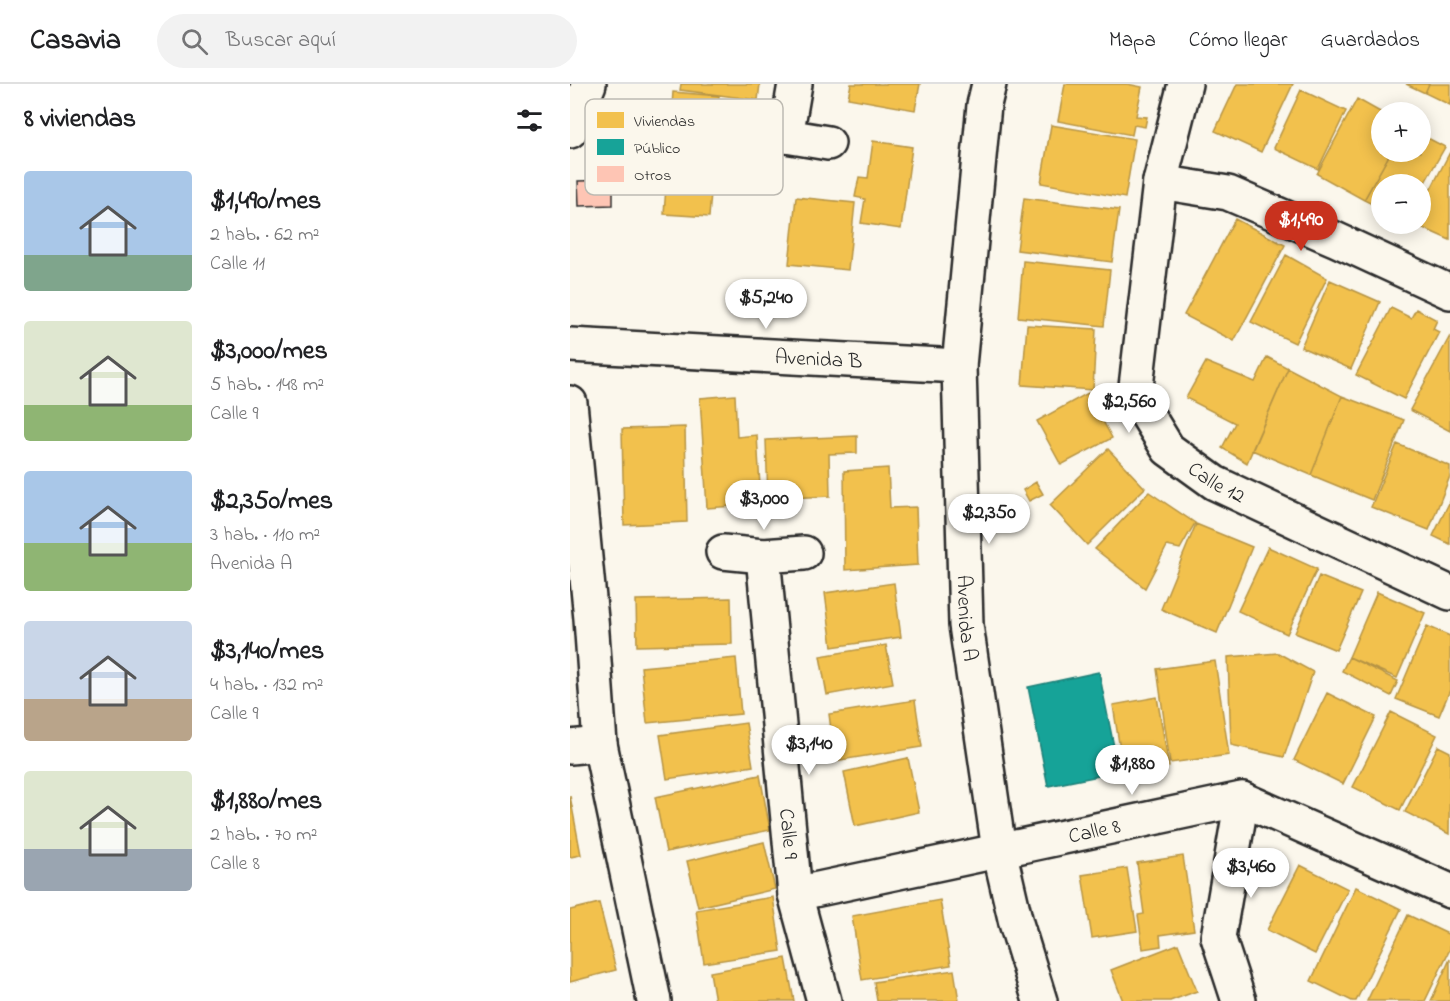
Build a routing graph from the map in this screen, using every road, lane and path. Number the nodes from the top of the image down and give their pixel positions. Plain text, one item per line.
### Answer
1 (589, 84) edge
2 (795, 84) edge
3 (989, 84) edge
4 (1185, 84) edge
5 (570, 131) edge
6 (783, 135) edge
7 (786, 135) junction
8 (828, 143) dead end
9 (1160, 183) junction
10 (1450, 292) edge
11 (570, 345) edge
12 (959, 366) junction
13 (570, 403) edge
14 (723, 552) dead end
15 (804, 553) dead end
16 (763, 556) junction
17 (578, 559) edge
18 (1450, 592) edge
19 (585, 746) edge
20 (1242, 799) junction
21 (999, 850) junction
22 (1450, 891) edge
23 (795, 894) junction
24 (654, 1001) edge
25 (824, 1001) edge
26 (1040, 1001) edge
27 (1239, 1001) edge

1 - 5 street
2 - 7 street
3 - 12 street, Avenida A
4 - 9 street, Calle 12
6 - 7 street
7 - 8 street
9 - 10 street
9 - 18 street, Calle 12
11 - 12 street, Avenida B
12 - 21 street, Avenida A
13 - 17 street
14 - 16 street
15 - 16 street
16 - 23 street, Calle 9
17 - 19 street
19 - 24 street
20 - 21 street, Calle 8
20 - 22 street
20 - 27 street
21 - 23 street, Calle 8
21 - 26 street, Avenida A
23 - 25 street, Calle 9

